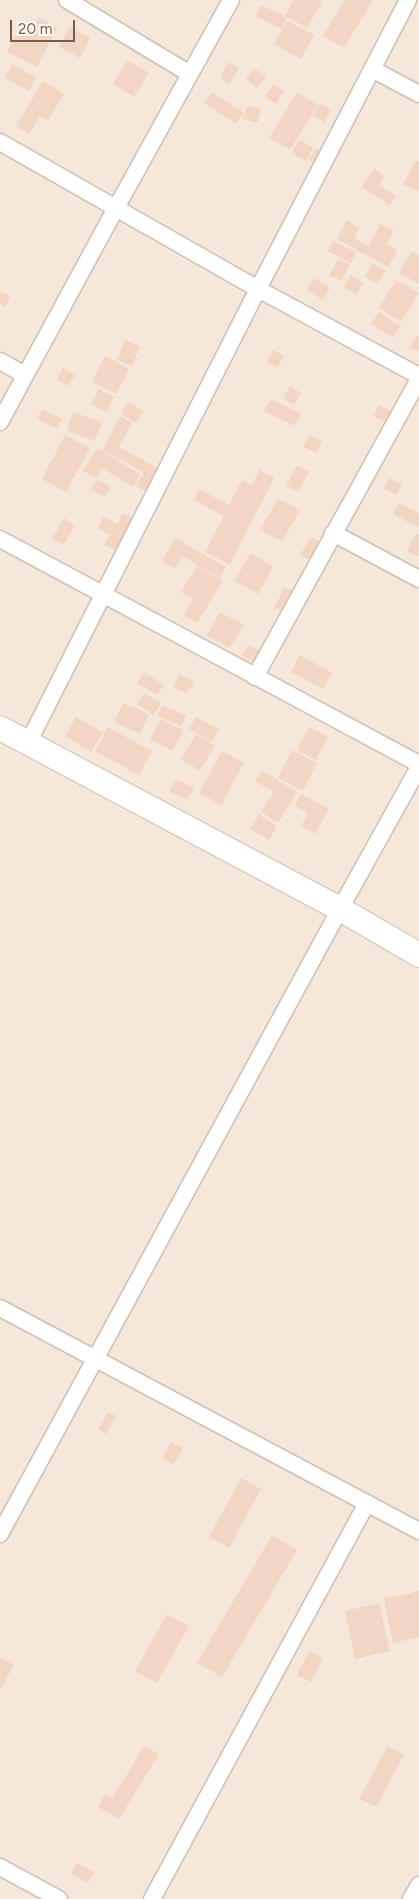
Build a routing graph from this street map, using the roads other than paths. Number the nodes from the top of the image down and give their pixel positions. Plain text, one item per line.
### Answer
1 (68, 0) edge
2 (231, 0) edge
3 (408, 0) edge
4 (372, 69) junction
5 (190, 74) junction
6 (419, 94) edge
7 (0, 142) edge
8 (116, 208) junction
9 (258, 289) junction
10 (0, 360) edge
11 (25, 375) junction
12 (419, 378) edge
13 (0, 422) edge
14 (333, 533) junction
15 (0, 539) edge
16 (419, 579) edge
17 (103, 595) junction
18 (255, 677) junction
19 (0, 728) edge
20 (28, 743) junction
21 (419, 766) edge
22 (340, 909) junction
23 (419, 955) edge
24 (0, 1308) edge
25 (95, 1358) junction
26 (368, 1503) junction
27 (419, 1531) edge
28 (0, 1534) edge
29 (0, 1867) edge
30 (419, 1884) edge
31 (59, 1899) edge
32 (152, 1899) edge
33 (411, 1899) edge

1 - 5 street
2 - 5 street
3 - 4 street
4 - 6 street
4 - 9 street
5 - 8 street
7 - 8 street
8 - 9 street
8 - 11 street
9 - 12 street
9 - 17 street
10 - 11 street
11 - 13 street
12 - 14 street
14 - 16 street
14 - 18 street
15 - 17 street
17 - 18 street
17 - 20 street
18 - 21 street
19 - 20 street
20 - 22 street
21 - 22 street
22 - 23 street
22 - 25 street
24 - 25 street
25 - 26 street
25 - 28 street
26 - 27 street
26 - 32 street
29 - 31 street
30 - 33 street

